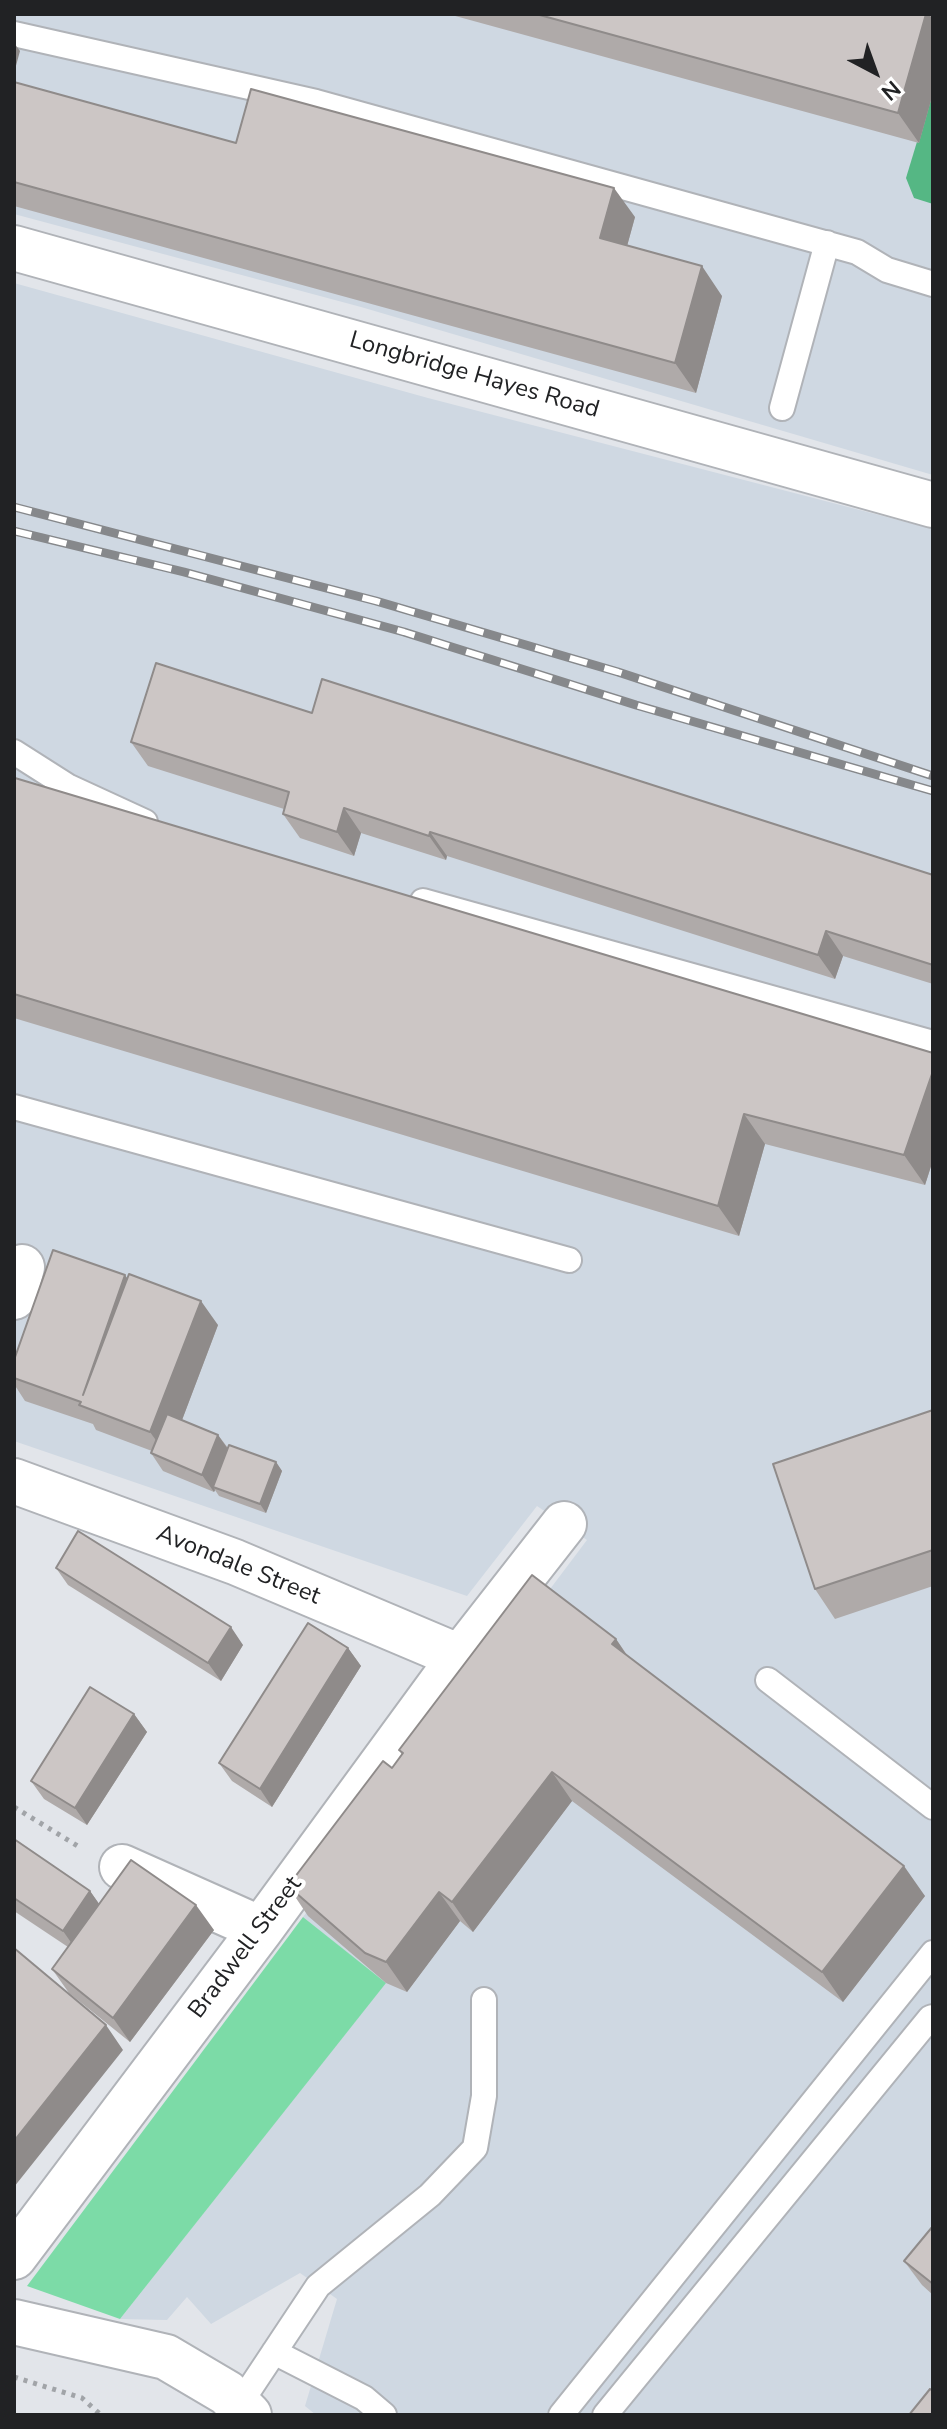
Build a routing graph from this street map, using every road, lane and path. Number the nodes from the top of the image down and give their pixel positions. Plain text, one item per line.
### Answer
1 (14, 34) edge
2 (827, 243) junction
3 (14, 248) edge
4 (933, 284) edge
5 (782, 408) dead end
6 (933, 505) edge
7 (14, 752) edge
8 (173, 829) edge
9 (396, 893) edge
10 (933, 1043) edge
11 (14, 1107) edge
12 (569, 1260) dead end
13 (14, 1481) edge
14 (564, 1524) dead end
15 (460, 1657) junction
16 (768, 1680) dead end
17 (14, 1807) edge
18 (933, 1807) edge
19 (122, 1867) joint
20 (261, 1929) junction
21 (933, 1953) edge
22 (484, 2000) dead end
23 (933, 2017) edge
24 (14, 2257) edge
25 (14, 2322) edge
26 (274, 2352) junction
27 (14, 2377) edge
28 (244, 2410) edge
29 (101, 2415) edge
30 (384, 2415) edge
31 (561, 2415) edge
32 (605, 2415) edge

1 - 2 lane
2 - 4 lane
2 - 5 lane
3 - 6 street, Longbridge Hayes Road
7 - 8 lane
9 - 10 lane
11 - 12 lane
13 - 15 street, Avondale Street
14 - 15 street, Bradwell Street
15 - 20 street, Bradwell Street
16 - 18 lane
17 - 19 path
19 - 20 street
20 - 24 street, Bradwell Street
21 - 31 lane
22 - 26 lane
23 - 32 lane
25 - 28 street
26 - 28 lane
26 - 30 lane
27 - 29 path

